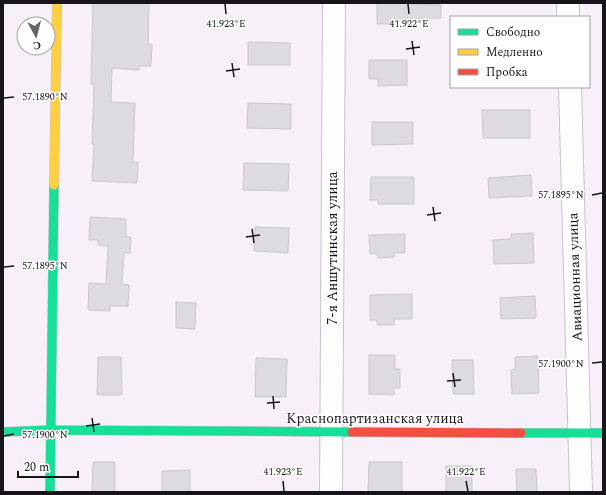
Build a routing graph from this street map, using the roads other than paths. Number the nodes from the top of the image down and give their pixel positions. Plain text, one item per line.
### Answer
1 (58, 3) edge
2 (334, 3) edge
3 (568, 3) edge
4 (568, 16) edge
5 (570, 88) edge
6 (50, 430) junction
7 (3, 432) edge
8 (331, 432) junction
9 (580, 433) junction
10 (603, 433) edge
11 (50, 492) edge
12 (331, 492) edge
13 (581, 492) edge

1 - 6 street
2 - 8 street, 7-я Аншутинская улица
3 - 4 street
5 - 9 street, Авиационная улица
6 - 7 street, Краснопартизанская улица
6 - 8 street, Краснопартизанская улица
6 - 11 street
8 - 9 street, Краснопартизанская улица
8 - 12 street, 7-я Аншутинская улица
9 - 10 street, Краснопартизанская улица
9 - 13 street, Авиационная улица

